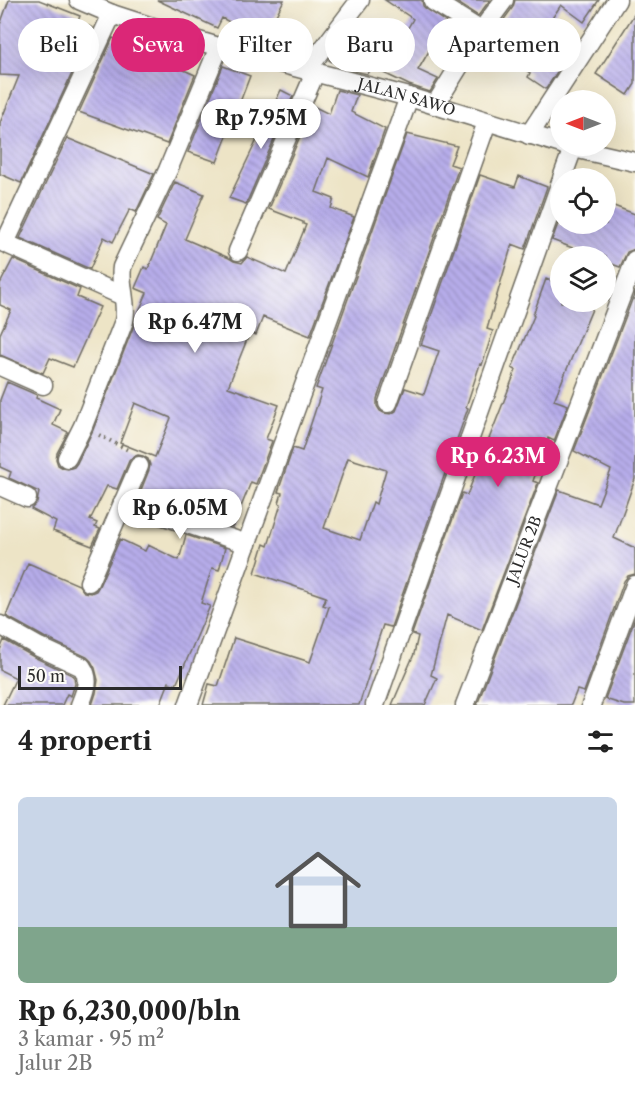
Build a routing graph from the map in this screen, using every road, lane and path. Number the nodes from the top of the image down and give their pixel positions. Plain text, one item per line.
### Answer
1 (80, 0) edge
2 (360, 0) edge
3 (504, 0) edge
4 (617, 0) edge
5 (433, 1) edge
6 (112, 14) junction
7 (461, 18) edge
8 (491, 18) edge
9 (217, 46) edge
10 (217, 52) edge
11 (313, 68) edge
12 (311, 72) edge
13 (313, 72) edge
14 (456, 72) edge
15 (409, 97) junction
16 (435, 105) junction
17 (487, 122) junction
18 (529, 135) junction
19 (550, 141) edge
20 (609, 156) edge
21 (635, 162) edge
22 (550, 214) edge
23 (3, 242) edge
24 (238, 251) dead end
25 (635, 260) edge
26 (123, 296) junction
27 (0, 366) edge
28 (43, 385) dead end
29 (388, 403) dead end
30 (83, 426) junction
31 (67, 458) dead end
32 (139, 466) joint
33 (0, 486) edge
34 (27, 498) dead end
35 (123, 502) junction
36 (247, 544) junction
37 (89, 582) dead end
38 (635, 585) edge
39 (0, 626) edge
40 (80, 705) edge
41 (188, 705) edge
42 (375, 705) edge
43 (465, 705) edge
44 (591, 705) edge

1 - 6 street, JALAN SAWO
2 - 11 street
3 - 8 street
4 - 18 street
5 - 7 street
6 - 9 street, JALAN SAWO
6 - 23 street
10 - 26 street
12 - 24 street
13 - 15 street, JALAN SAWO
14 - 16 street
15 - 16 street, JALAN SAWO
15 - 36 street
16 - 17 street, JALAN SAWO
17 - 18 street, JALAN SAWO
17 - 29 street
18 - 19 street, JALAN SAWO
20 - 21 street, JALAN SAWO
22 - 42 street
23 - 26 street
25 - 43 street, JALUR 2B
26 - 30 street
27 - 28 street
30 - 31 street
30 - 32 path
32 - 35 street
33 - 34 street
35 - 36 street
35 - 37 street
36 - 41 street
38 - 44 street
39 - 40 street

